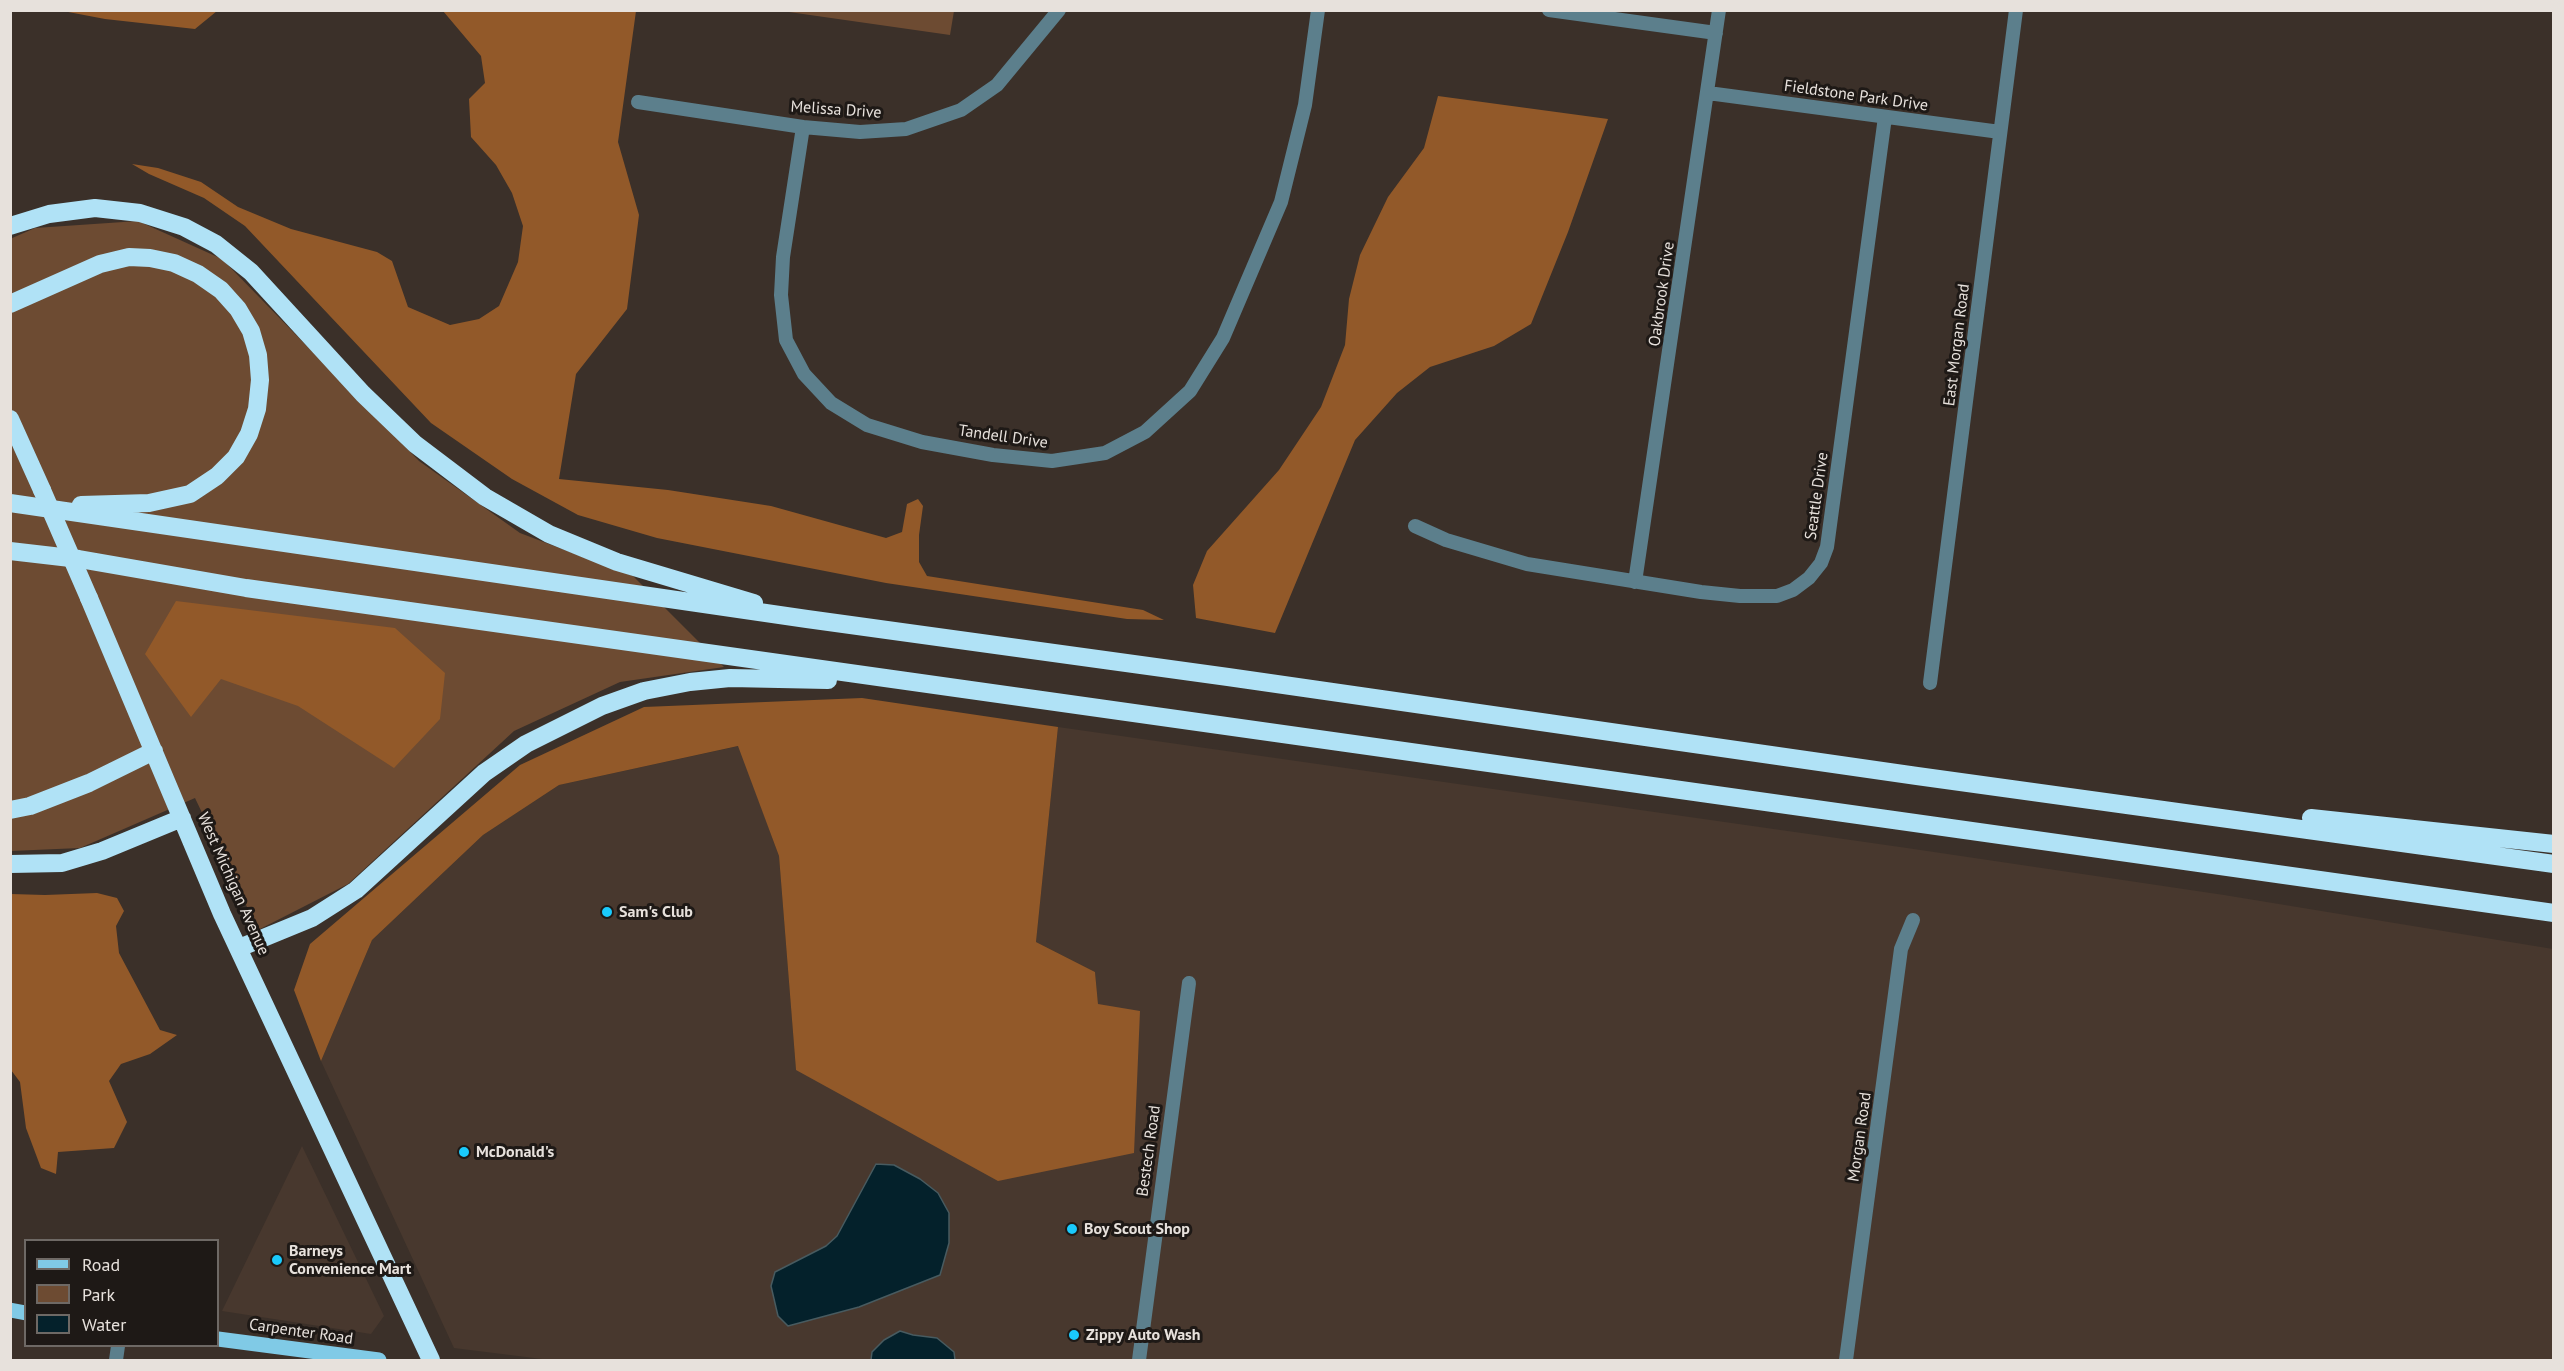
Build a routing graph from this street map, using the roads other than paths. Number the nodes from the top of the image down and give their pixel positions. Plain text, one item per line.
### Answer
1 (1059, 10) edge
2 (1318, 10) edge
3 (1549, 10) edge
4 (1719, 10) edge
5 (2016, 10) edge
6 (1716, 33) junction
7 (1708, 93) junction
8 (638, 102) dead end
9 (1885, 117) junction
10 (803, 127) junction
11 (2000, 132) junction
12 (10, 226) edge
13 (10, 304) edge
14 (10, 419) edge
15 (10, 503) edge
16 (30, 506) junction
17 (1415, 526) dead end
18 (10, 551) edge
19 (79, 559) junction
20 (10, 564) edge
21 (1635, 582) junction
22 (807, 619) junction
23 (1930, 683) dead end
24 (938, 686) junction
25 (154, 751) junction
26 (10, 810) edge
27 (2215, 816) junction
28 (182, 818) junction
29 (2553, 844) edge
30 (10, 864) edge
31 (2553, 864) edge
32 (2494, 904) junction
33 (2553, 913) edge
34 (1913, 920) dead end
35 (2553, 924) edge
36 (239, 948) junction
37 (1189, 982) dead end
38 (219, 1339) edge
39 (379, 1360) edge
40 (431, 1360) edge
41 (1139, 1360) edge
42 (1846, 1360) edge

1 - 10 street, Melissa Drive
2 - 10 street, Tandell Drive
3 - 6 street
4 - 6 street, Oakbrook Drive
5 - 11 street, East Morgan Road
6 - 7 street, Oakbrook Drive
7 - 9 street, Fieldstone Park Drive
7 - 21 street, Oakbrook Drive
8 - 10 street, Melissa Drive
9 - 11 street, Fieldstone Park Drive
9 - 21 street, Seattle Drive
11 - 23 street, East Morgan Road
12 - 22 highway
13 - 16 highway
14 - 25 highway, West Michigan Avenue, bridge
15 - 16 highway
16 - 22 highway
17 - 21 street, Seattle Drive
18 - 19 highway
19 - 20 highway
19 - 24 highway
22 - 27 highway
24 - 32 highway
24 - 36 highway
25 - 26 highway
25 - 28 highway, West Michigan Avenue
27 - 29 highway
27 - 31 highway
28 - 30 highway
28 - 36 highway, West Michigan Avenue
32 - 33 highway
32 - 35 highway
34 - 42 street, Morgan Road
36 - 40 highway, West Michigan Avenue
37 - 41 street, Bestech Road
38 - 39 main road, Carpenter Road

